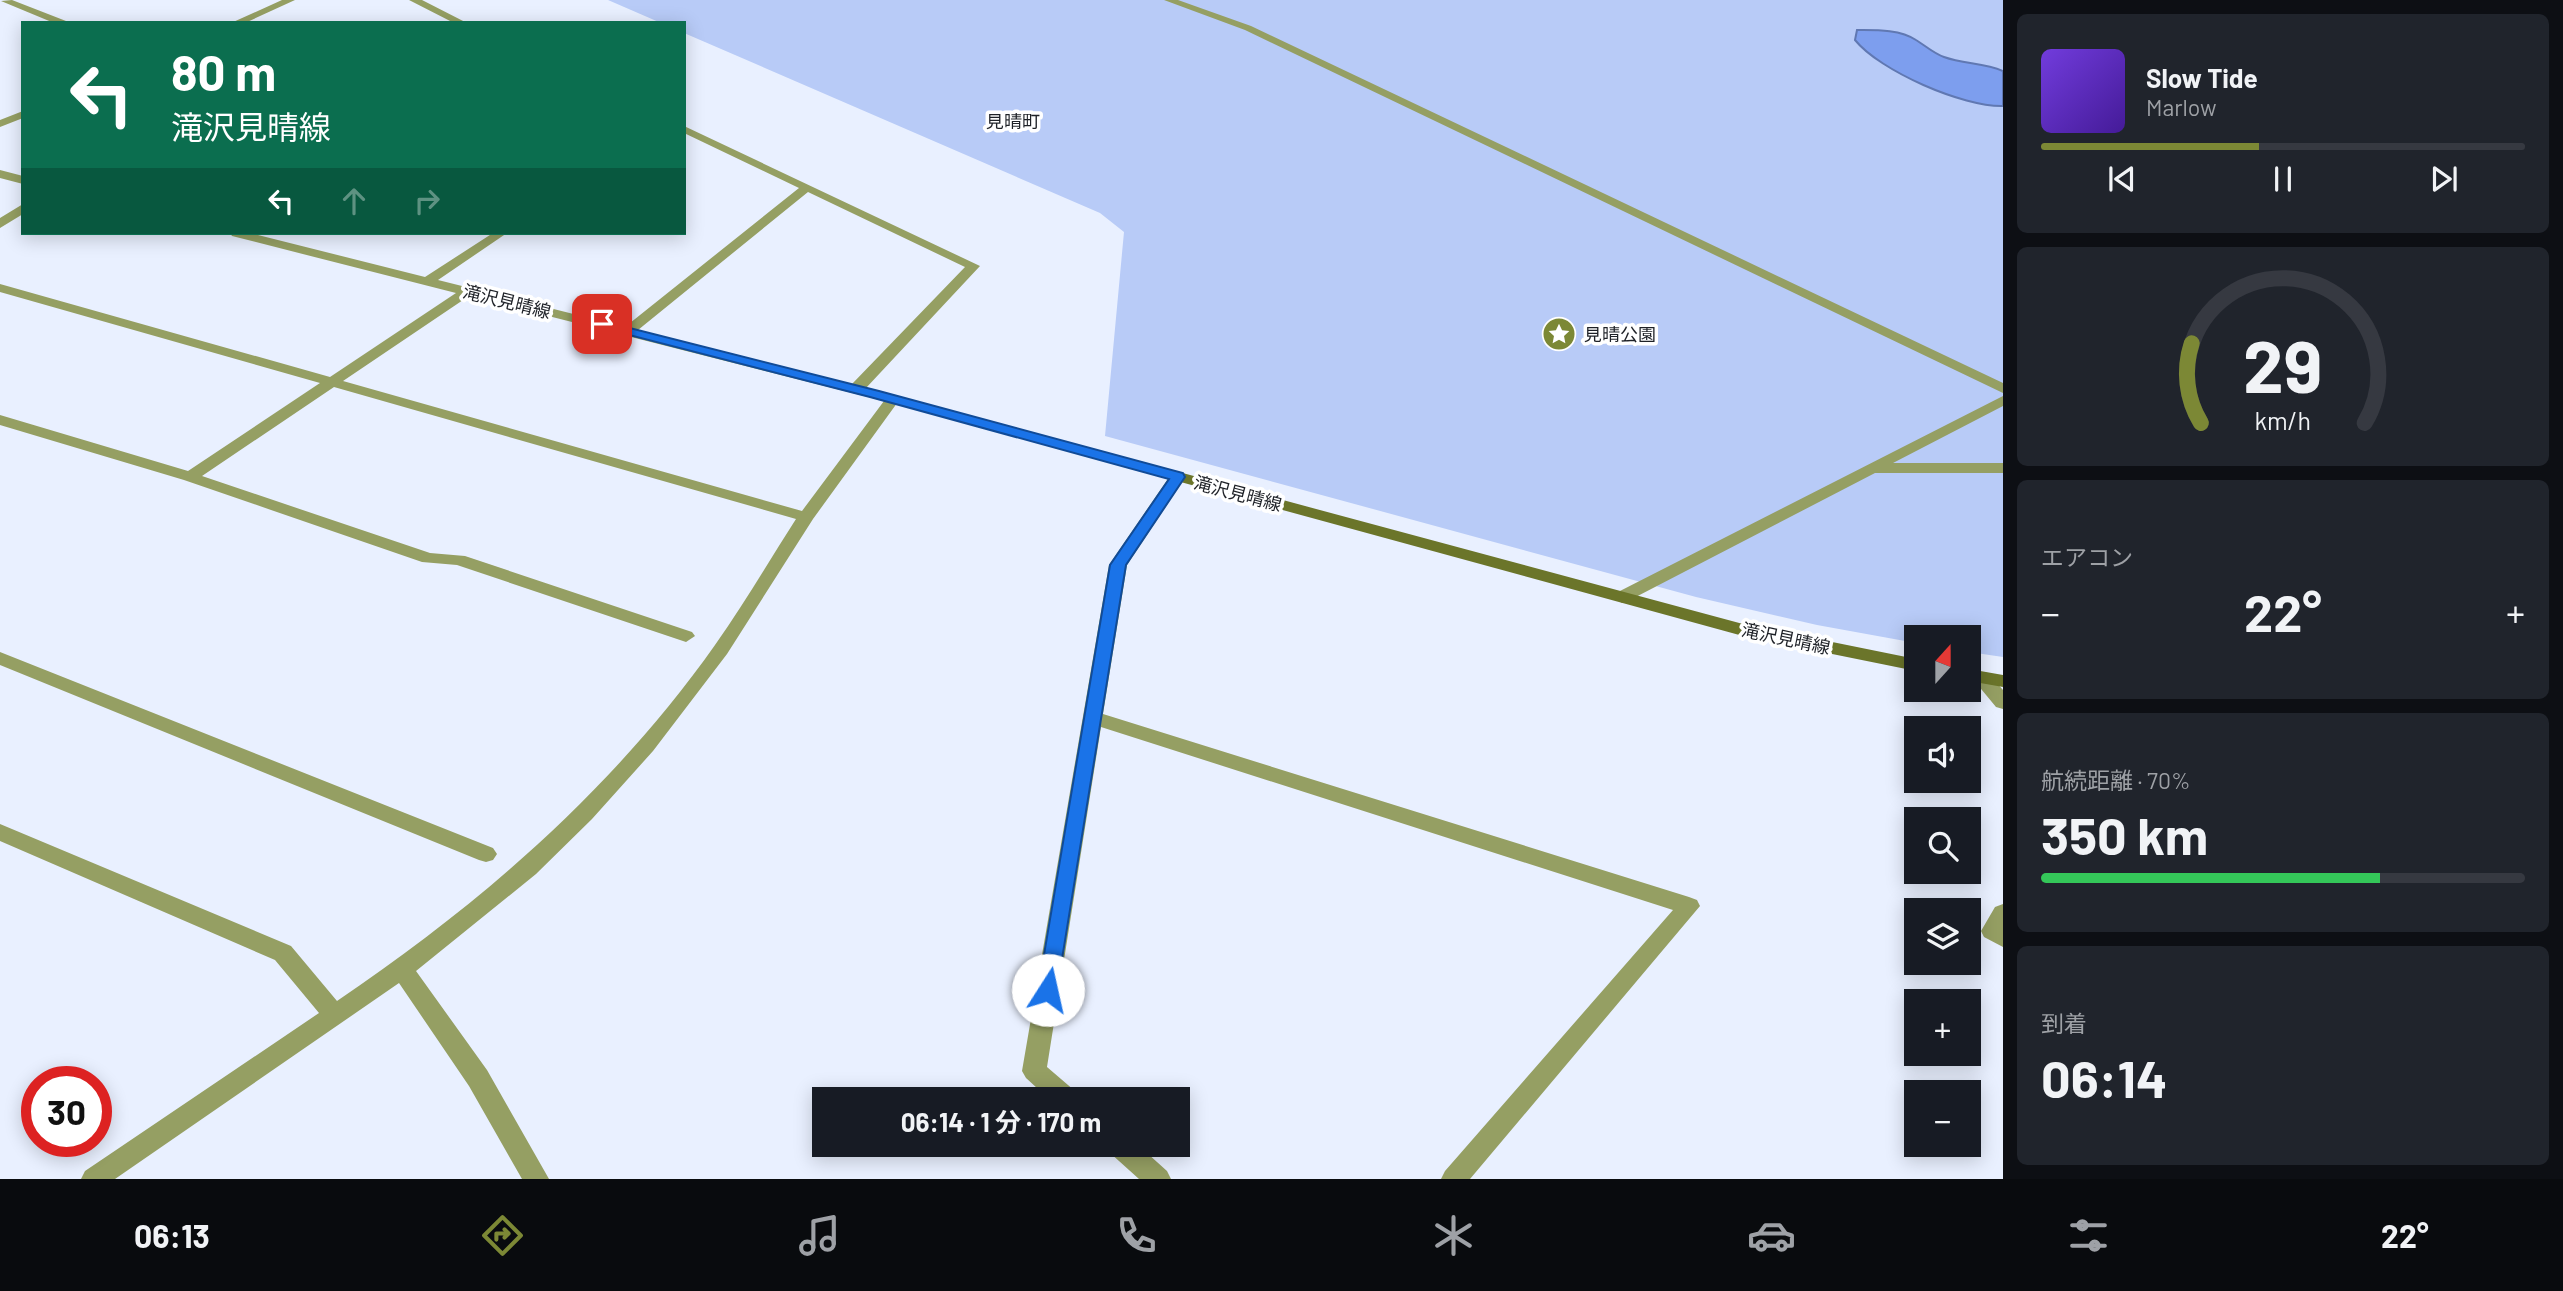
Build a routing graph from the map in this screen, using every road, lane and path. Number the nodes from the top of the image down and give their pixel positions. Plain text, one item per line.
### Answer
1 (414, 0) edge
2 (1169, 0) edge
3 (6, 1) edge
4 (282, 1) edge
5 (450, 17) junction
6 (58, 21) edge
7 (240, 21) edge
8 (441, 21) edge
9 (458, 21) edge
10 (21, 115) edge
11 (0, 124) edge
12 (686, 130) edge
13 (0, 174) edge
14 (21, 179) edge
15 (806, 188) junction
16 (21, 209) edge
17 (0, 224) edge
18 (251, 235) edge
19 (498, 235) edge
20 (428, 281) junction
21 (0, 288) edge
22 (468, 291) junction
23 (629, 331) junction
24 (333, 382) junction
25 (856, 389) junction
26 (2003, 389) edge
27 (893, 399) junction
28 (2003, 400) edge
29 (0, 420) edge
30 (2003, 467) edge
31 (1871, 468) junction
32 (190, 477) junction
33 (1178, 477) junction
34 (806, 517) junction
35 (1622, 597) junction
36 (686, 636) dead end
37 (0, 658) edge
38 (1904, 663) edge
39 (1981, 678) edge
40 (2003, 681) edge
41 (1981, 682) edge
42 (2003, 702) edge
43 (1094, 718) junction
44 (0, 832) edge
45 (486, 854) dead end
46 (2003, 913) edge
47 (2003, 939) edge
48 (402, 969) junction
49 (336, 1016) junction
50 (1052, 1087) edge
51 (1133, 1157) edge
52 (94, 1179) edge
53 (536, 1179) edge
54 (1158, 1179) edge
55 (1454, 1179) edge

1 - 5 street
2 - 26 street
3 - 6 street
4 - 7 street
5 - 8 street
5 - 9 street
10 - 11 street
12 - 15 street
13 - 14 street
15 - 23 street
15 - 25 street
16 - 17 street
18 - 20 street, 滝沢見晴線
19 - 20 street
20 - 22 street, 滝沢見晴線
21 - 24 street
22 - 23 street, 滝沢見晴線
22 - 24 street
23 - 25 street, 滝沢見晴線
24 - 32 street
24 - 34 street
25 - 27 street, 滝沢見晴線
27 - 33 street, 滝沢見晴線
27 - 34 street
28 - 31 street
29 - 32 street
30 - 31 street
31 - 35 street
32 - 36 street
33 - 35 street, 滝沢見晴線
33 - 43 street
34 - 48 street
35 - 38 street, 滝沢見晴線
37 - 45 street
39 - 40 street
41 - 42 street
43 - 50 street
43 - 55 street
44 - 49 street
46 - 47 street
48 - 49 street
48 - 53 street
49 - 52 street
51 - 54 street

